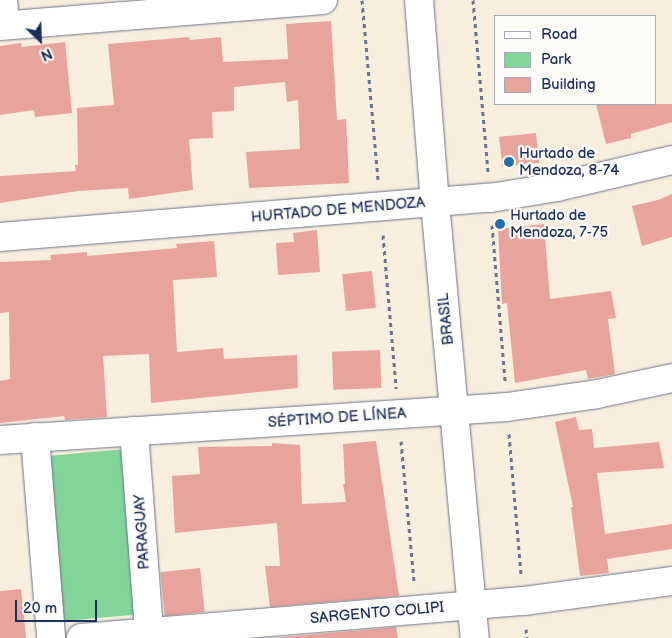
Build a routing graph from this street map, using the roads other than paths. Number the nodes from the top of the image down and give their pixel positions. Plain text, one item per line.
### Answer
1 (323, 0) edge
2 (419, 0) edge
3 (3, 17) edge
4 (672, 160) edge
5 (435, 202) junction
6 (0, 237) edge
7 (672, 378) edge
8 (455, 411) junction
9 (134, 431) junction
10 (35, 437) junction
11 (0, 440) edge
12 (672, 581) edge
13 (472, 606) junction
14 (150, 632) junction
15 (51, 638) edge
16 (81, 638) edge
17 (475, 638) edge

1 - 3 street
2 - 5 street, BRASIL
4 - 5 street, HURTADO DE MENDOZA
5 - 6 street, HURTADO DE MENDOZA
5 - 8 street, BRASIL
7 - 8 street, SÉPTIMO DE LÍNEA
8 - 9 street, SÉPTIMO DE LÍNEA
8 - 13 street, BRASIL
9 - 10 street, SÉPTIMO DE LÍNEA
9 - 14 street, PARAGUAY
10 - 11 street, SÉPTIMO DE LÍNEA
10 - 15 street
12 - 13 street, SARGENTO COLIPI
13 - 14 street, SARGENTO COLIPI
13 - 17 street, BRASIL
14 - 16 street, SARGENTO COLIPI

